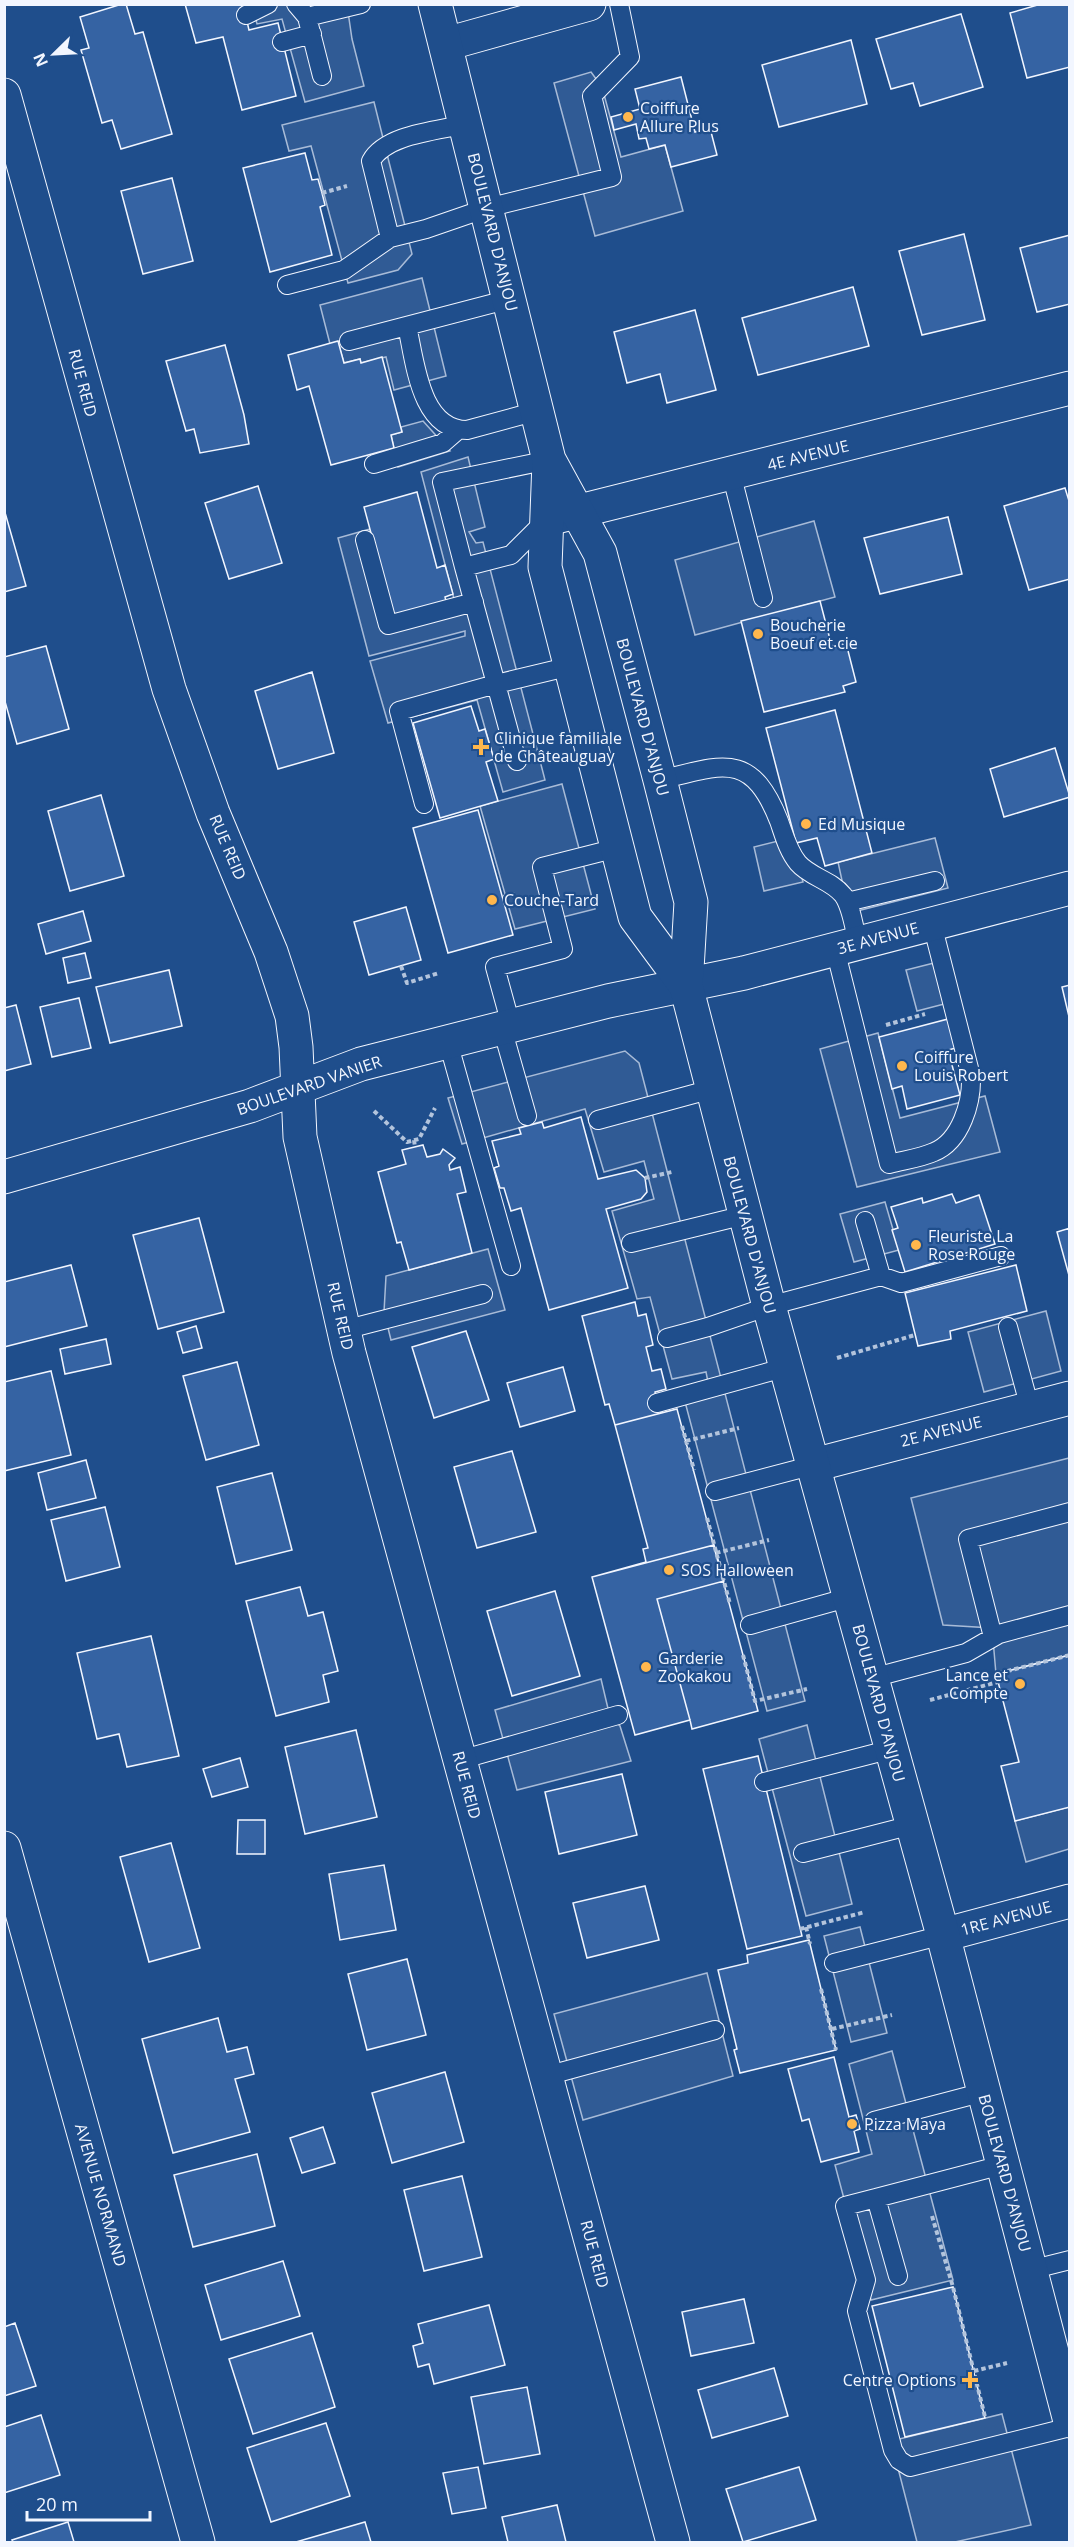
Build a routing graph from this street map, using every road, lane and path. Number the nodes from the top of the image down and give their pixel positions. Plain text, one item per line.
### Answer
1 (268, 4) edge
2 (361, 4) edge
3 (435, 4) edge
4 (589, 4) edge
5 (619, 4) edge
6 (246, 15) dead end
7 (305, 19) edge
8 (282, 42) dead end
9 (446, 45) junction
10 (322, 76) dead end
11 (4, 95) edge
12 (466, 124) junction
13 (487, 208) junction
14 (390, 238) junction
15 (287, 285) dead end
16 (510, 299) junction
17 (407, 326) junction
18 (349, 341) dead end
19 (1070, 388) edge
20 (537, 411) junction
21 (458, 430) junction
22 (549, 460) junction
23 (374, 464) dead end
24 (731, 473) junction
25 (562, 516) junction
26 (365, 540) dead end
27 (464, 567) junction
28 (763, 598) dead end
29 (474, 602) junction
30 (571, 666) junction
31 (496, 684) junction
32 (517, 761) dead end
33 (660, 780) junction
34 (424, 804) dead end
35 (617, 848) junction
36 (934, 881) dead end
37 (1070, 888) edge
38 (847, 902) junction
39 (932, 924) junction
40 (846, 946) junction
41 (401, 966) dead end
42 (439, 973) dead end
43 (686, 986) junction
44 (925, 1014) dead end
45 (506, 1027) junction
46 (876, 1027) dead end
47 (448, 1042) junction
48 (297, 1088) junction
49 (712, 1089) junction
50 (437, 1104) dead end
51 (374, 1111) dead end
52 (527, 1116) dead end
53 (598, 1120) dead end
54 (414, 1140) junction
55 (415, 1147) dead end
56 (672, 1172) dead end
57 (4, 1177) edge
58 (645, 1178) dead end
59 (745, 1215) junction
60 (866, 1221) dead end
61 (631, 1243) dead end
62 (1000, 1256) dead end
63 (511, 1266) dead end
64 (881, 1276) junction
65 (483, 1294) dead end
66 (769, 1306) junction
67 (1008, 1327) dead end
68 (344, 1330) junction
69 (915, 1335) dead end
70 (668, 1338) dead end
71 (837, 1358) dead end
72 (786, 1367) junction
73 (1070, 1398) edge
74 (657, 1403) dead end
75 (1030, 1408) junction
76 (680, 1419) dead end
77 (739, 1428) dead end
78 (686, 1441) junction
79 (814, 1465) junction
80 (697, 1479) dead end
81 (715, 1491) dead end
82 (704, 1507) dead end
83 (1070, 1512) edge
84 (769, 1540) dead end
85 (716, 1553) junction
86 (850, 1597) junction
87 (731, 1607) dead end
88 (1070, 1615) edge
89 (750, 1625) dead end
90 (993, 1637) junction
91 (742, 1650) dead end
92 (1070, 1655) edge
93 (872, 1678) junction
94 (807, 1689) dead end
95 (930, 1700) dead end
96 (618, 1715) dead end
97 (892, 1749) junction
98 (460, 1760) junction
99 (764, 1782) dead end
100 (912, 1825) junction
101 (4, 1848) edge
102 (803, 1853) dead end
103 (1070, 1901) edge
104 (865, 1912) dead end
105 (807, 1927) junction
106 (800, 1929) dead end
107 (943, 1935) junction
108 (812, 1949) dead end
109 (834, 1963) dead end
110 (821, 1987) dead end
111 (892, 2015) dead end
112 (832, 2029) junction
113 (715, 2030) dead end
114 (836, 2050) dead end
115 (546, 2076) junction
116 (984, 2092) junction
117 (874, 2121) dead end
118 (1002, 2164) junction
119 (923, 2186) junction
120 (876, 2198) junction
121 (1070, 2260) edge
122 (1030, 2270) junction
123 (898, 2276) dead end
124 (1007, 2363) dead end
125 (974, 2371) junction
126 (985, 2418) dead end
127 (1070, 2421) edge
128 (1070, 2427) edge
129 (198, 2542) edge
130 (673, 2542) edge

1 - 6 lane
2 - 7 lane
3 - 9 street, BOULEVARD D'ANJOU
4 - 9 street
5 - 13 lane
7 - 8 lane
7 - 10 lane
9 - 12 street, BOULEVARD D'ANJOU
11 - 48 street, RUE REID
12 - 13 street, BOULEVARD D'ANJOU
12 - 14 lane
13 - 14 lane
13 - 16 street, BOULEVARD D'ANJOU
14 - 15 lane
16 - 17 lane
16 - 20 street, BOULEVARD D'ANJOU
17 - 18 lane
17 - 21 lane
19 - 24 street, 4E AVENUE
20 - 21 lane
20 - 22 street, BOULEVARD D'ANJOU
21 - 23 lane
22 - 25 street, BOULEVARD D'ANJOU
22 - 27 lane
24 - 25 street, 4E AVENUE
24 - 28 lane
25 - 27 lane
25 - 30 street, BOULEVARD D'ANJOU
25 - 33 street, BOULEVARD D'ANJOU
26 - 29 lane
27 - 29 lane
29 - 31 lane
30 - 31 lane
30 - 35 street, BOULEVARD D'ANJOU
31 - 32 lane
31 - 34 lane
33 - 38 lane
33 - 43 street, BOULEVARD D'ANJOU
35 - 43 street, BOULEVARD D'ANJOU
35 - 45 lane
36 - 38 lane
37 - 39 street, 3E AVENUE
38 - 40 lane
39 - 40 street, 3E AVENUE
39 - 40 lane
40 - 43 street, 3E AVENUE
41 - 42 path
43 - 45 street, BOULEVARD VANIER
43 - 49 street, BOULEVARD D'ANJOU
44 - 46 path
45 - 47 street, BOULEVARD VANIER
45 - 52 lane
47 - 48 street, BOULEVARD VANIER
47 - 63 lane
48 - 57 street, BOULEVARD VANIER
48 - 68 street, RUE REID
49 - 53 lane
49 - 59 street, BOULEVARD D'ANJOU
50 - 54 path
51 - 54 path
54 - 55 path
56 - 58 path
59 - 61 lane
59 - 66 street, BOULEVARD D'ANJOU
60 - 64 lane
62 - 64 lane
64 - 66 lane
65 - 68 lane
66 - 70 lane
66 - 72 street, BOULEVARD D'ANJOU
67 - 75 lane
68 - 98 street, RUE REID
69 - 71 path
72 - 74 lane
72 - 79 street, BOULEVARD D'ANJOU
73 - 75 street, 2E AVENUE
75 - 79 street, 2E AVENUE
76 - 78 path
77 - 78 path
78 - 80 path
79 - 81 lane
79 - 86 street, BOULEVARD D'ANJOU
82 - 85 path
83 - 90 lane
84 - 85 path
85 - 87 path
86 - 89 lane
86 - 93 street, BOULEVARD D'ANJOU
88 - 90 lane
90 - 93 lane
91 - 94 path
92 - 95 path
93 - 97 street, BOULEVARD D'ANJOU
96 - 98 lane
97 - 99 lane
97 - 100 street, BOULEVARD D'ANJOU
98 - 115 street, RUE REID
100 - 102 lane
100 - 107 street, BOULEVARD D'ANJOU
101 - 129 street, AVENUE NORMAND
103 - 107 street, 1RE AVENUE
104 - 105 path
105 - 106 path
105 - 108 path
107 - 109 lane
107 - 116 street, BOULEVARD D'ANJOU
110 - 112 path
111 - 112 path
112 - 114 path
113 - 115 lane
115 - 130 street, RUE REID
116 - 117 lane
116 - 118 street, BOULEVARD D'ANJOU
118 - 119 lane
118 - 122 street, BOULEVARD D'ANJOU
119 - 120 lane
119 - 125 path
120 - 123 lane
120 - 128 lane
121 - 122 lane
122 - 127 street, BOULEVARD D'ANJOU
124 - 125 path
125 - 126 path

